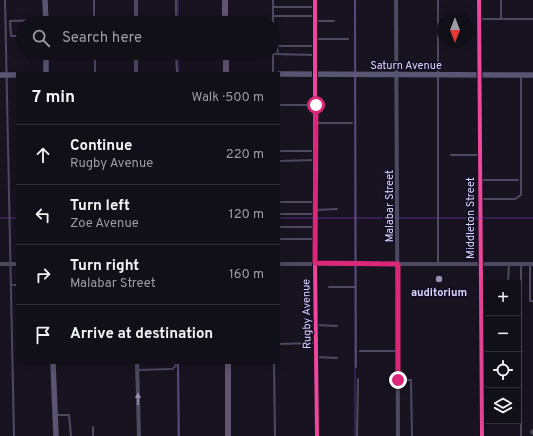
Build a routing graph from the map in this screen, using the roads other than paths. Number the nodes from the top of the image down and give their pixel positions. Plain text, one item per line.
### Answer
1 (5, 0) edge
2 (45, 0) edge
3 (94, 0) edge
4 (136, 0) edge
5 (176, 0) edge
6 (225, 0) edge
7 (273, 0) edge
8 (315, 0) edge
9 (355, 0) edge
10 (396, 0) edge
11 (438, 0) edge
12 (479, 0) edge
13 (501, 0) edge
14 (273, 7) junction
15 (315, 7) junction
16 (46, 16) edge
17 (94, 16) edge
18 (136, 16) edge
19 (176, 16) edge
20 (225, 16) edge
21 (273, 16) edge
22 (280, 16) edge
23 (315, 18) junction
24 (479, 19) junction
25 (501, 19) junction
26 (533, 19) edge
27 (16, 20) edge
28 (334, 21) dead end
29 (16, 36) edge
30 (316, 39) junction
31 (348, 39) dead end
32 (280, 46) edge
33 (316, 47) junction
34 (280, 54) edge
35 (316, 55) junction
36 (46, 60) edge
37 (95, 60) edge
38 (136, 60) edge
39 (176, 60) edge
40 (226, 60) edge
41 (273, 60) edge
42 (46, 72) edge
43 (95, 72) edge
44 (136, 72) edge
45 (177, 72) edge
46 (226, 72) edge
47 (273, 72) edge
48 (280, 74) edge
49 (316, 74) junction
50 (0, 75) edge
51 (7, 75) junction
52 (16, 75) edge
53 (355, 75) junction
54 (397, 75) junction
55 (438, 75) junction
56 (480, 75) junction
57 (521, 75) junction
58 (533, 75) edge
59 (280, 105) edge
60 (316, 105) junction
61 (316, 123) junction
62 (352, 123) dead end
63 (280, 151) edge
64 (315, 151) junction
65 (451, 155) dead end
66 (479, 155) junction
67 (315, 160) junction
68 (280, 161) edge
69 (479, 180) junction
70 (518, 180) dead end
71 (479, 199) junction
72 (280, 202) edge
73 (315, 202) junction
74 (337, 210) dead end
75 (315, 212) junction
76 (280, 214) edge
77 (280, 227) edge
78 (315, 227) junction
79 (280, 239) edge
80 (315, 239) junction
81 (315, 263) junction
82 (0, 264) edge
83 (11, 264) junction
84 (16, 264) edge
85 (280, 264) edge
86 (356, 264) junction
87 (398, 264) junction
88 (438, 264) junction
89 (480, 264) junction
90 (509, 264) junction
91 (521, 264) junction
92 (531, 264) edge
93 (508, 280) edge
94 (11, 285) junction
95 (16, 286) edge
96 (329, 287) dead end
97 (356, 287) junction
98 (533, 300) edge
99 (315, 325) junction
100 (337, 326) dead end
101 (316, 343) junction
102 (280, 344) edge
103 (360, 351) dead end
104 (398, 351) junction
105 (316, 357) junction
106 (337, 358) dead end
107 (53, 364) edge
108 (138, 364) edge
109 (177, 364) edge
110 (177, 364) edge
111 (228, 364) edge
112 (274, 364) edge
113 (356, 367) dead end
114 (138, 370) junction
115 (358, 379) dead end
116 (398, 380) junction
117 (521, 388) edge
118 (55, 415) junction
119 (521, 424) edge
120 (93, 427) dead end
121 (533, 430) edge
122 (533, 434) edge
123 (14, 436) edge
124 (56, 436) edge
125 (71, 436) edge
126 (93, 436) edge
127 (139, 436) edge
128 (179, 436) edge
129 (228, 436) edge
130 (275, 436) edge
131 (317, 436) edge
132 (357, 436) edge
133 (398, 436) edge
134 (412, 436) edge
135 (482, 436) edge
136 (521, 436) edge

1 - 51 lane
2 - 16 street
3 - 17 lane
4 - 18 street
5 - 19 lane
6 - 20 main road
7 - 14 lane
8 - 15 street, Rugby Avenue
9 - 53 lane
10 - 54 street, Malabar Street
11 - 55 lane
12 - 24 street, Middleton Street
13 - 25 lane
14 - 15 lane
14 - 21 lane
15 - 23 street, Rugby Avenue
22 - 23 lane
23 - 28 lane
23 - 30 street, Rugby Avenue
24 - 25 lane
24 - 56 street, Middleton Street
25 - 26 lane
27 - 29 lane
30 - 31 lane
30 - 33 street, Rugby Avenue
32 - 33 lane
33 - 35 street, Rugby Avenue
34 - 35 lane
35 - 49 street, Rugby Avenue
36 - 42 street
37 - 43 lane
38 - 44 street
39 - 45 lane
40 - 46 main road
41 - 47 lane
48 - 49 street, Saturn Avenue
49 - 53 street, Saturn Avenue
49 - 60 street, Rugby Avenue
50 - 51 street
51 - 52 street
51 - 83 lane
53 - 54 street, Saturn Avenue
53 - 86 lane
54 - 55 street, Saturn Avenue
54 - 87 street, Malabar Street
55 - 56 street, Saturn Avenue
55 - 88 lane
56 - 57 street, Saturn Avenue
56 - 66 street, Middleton Street
57 - 58 street, Saturn Avenue
57 - 71 lane
59 - 60 lane
60 - 61 street, Rugby Avenue
61 - 62 lane
61 - 64 street, Rugby Avenue
63 - 64 lane
64 - 67 street, Rugby Avenue
65 - 66 lane
66 - 69 street, Middleton Street
67 - 68 lane
67 - 73 street, Rugby Avenue
69 - 70 lane
69 - 71 street, Middleton Street
71 - 89 street, Middleton Street
72 - 73 lane
73 - 75 street, Rugby Avenue
74 - 75 lane
75 - 76 lane
75 - 78 street, Rugby Avenue
77 - 78 lane
78 - 80 street, Rugby Avenue
79 - 80 lane
80 - 81 street, Rugby Avenue
81 - 85 street
81 - 86 street
81 - 99 street, Rugby Avenue
82 - 83 street
83 - 84 street
83 - 94 lane
86 - 87 street
86 - 97 lane
87 - 88 street
87 - 104 street, Malabar Street
88 - 89 street
89 - 90 street
89 - 135 street, Middleton Street
90 - 91 street
90 - 93 lane
91 - 92 street
91 - 117 lane
92 - 98 lane
94 - 95 lane
94 - 123 lane
96 - 97 lane
97 - 113 lane
99 - 100 lane
99 - 101 street, Rugby Avenue
101 - 102 lane
101 - 105 street, Rugby Avenue
103 - 104 lane
104 - 116 street, Malabar Street
105 - 106 lane
105 - 131 street, Rugby Avenue
107 - 118 street
108 - 114 street
109 - 114 lane
110 - 128 lane
111 - 129 main road
112 - 130 lane
127 -> 114 street
115 - 132 lane
116 - 133 street, Malabar Street
116 - 134 lane
118 - 124 street
118 - 125 lane
119 - 136 lane
120 - 126 lane
121 - 122 lane

